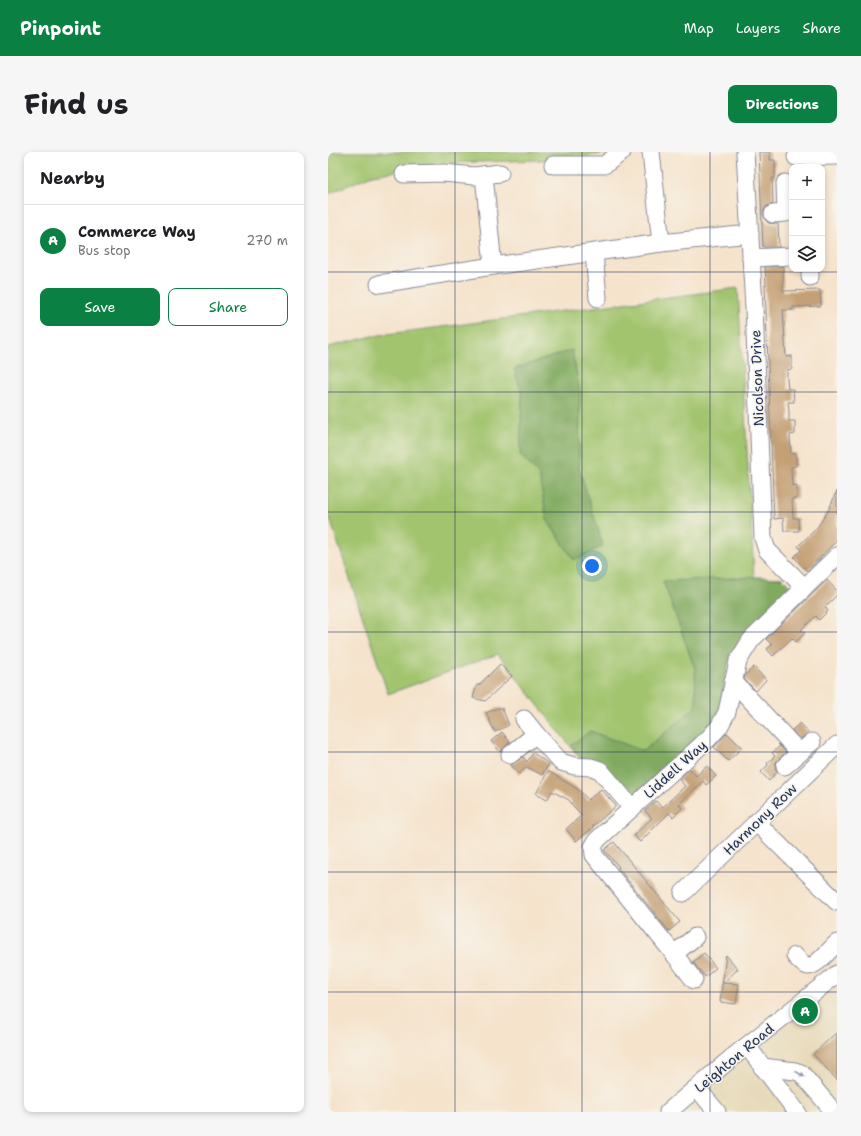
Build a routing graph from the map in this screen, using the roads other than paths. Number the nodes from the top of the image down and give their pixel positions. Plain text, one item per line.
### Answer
1 (622, 152) edge
2 (651, 152) edge
3 (745, 152) edge
4 (837, 156) edge
5 (796, 157) dead end
6 (553, 165) dead end
7 (404, 174) dead end
8 (785, 183) dead end
9 (761, 214) junction
10 (750, 234) junction
11 (661, 243) junction
12 (594, 253) junction
13 (789, 256) edge
14 (751, 258) junction
15 (493, 266) junction
16 (379, 284) dead end
17 (598, 298) dead end
18 (837, 556) edge
19 (804, 587) junction
20 (734, 681) junction
21 (524, 719) dead end
22 (536, 734) junction
23 (837, 745) edge
24 (510, 755) dead end
25 (786, 766) dead end
26 (632, 808) junction
27 (756, 822) junction
28 (683, 893) dead end
29 (837, 902) edge
30 (695, 937) dead end
31 (837, 943) edge
32 (674, 954) junction
33 (796, 956) dead end
34 (837, 974) edge
35 (694, 980) dead end
36 (746, 1046) junction
37 (762, 1067) junction
38 (697, 1088) junction
39 (668, 1112) edge
40 (717, 1112) edge
41 (797, 1112) edge
42 (834, 1112) edge

1 - 6 street
2 - 11 street
3 - 9 street, Nicolson Drive
4 - 5 street
7 - 15 street
8 - 9 street
9 - 10 street, Nicolson Drive
10 - 11 street
10 - 14 street, Nicolson Drive
11 - 12 street
12 - 15 street
12 - 17 street
13 - 14 street
14 - 19 street, Nicolson Drive
15 - 16 street
18 - 19 street, Liddell Way
19 - 20 street, Liddell Way
20 - 25 street
20 - 26 street, Liddell Way
21 - 22 street
22 - 24 street
22 - 26 street
23 - 27 street, Harmony Row
26 - 32 street, Liddell Way
27 - 28 street, Harmony Row
27 - 29 street
30 - 32 street
31 - 33 street
32 - 35 street
34 - 36 street, Leighton Road
36 - 37 street
36 - 38 street, Leighton Road
37 - 41 street
37 -> 42 street
38 - 39 street, Leighton Road
38 - 40 street

